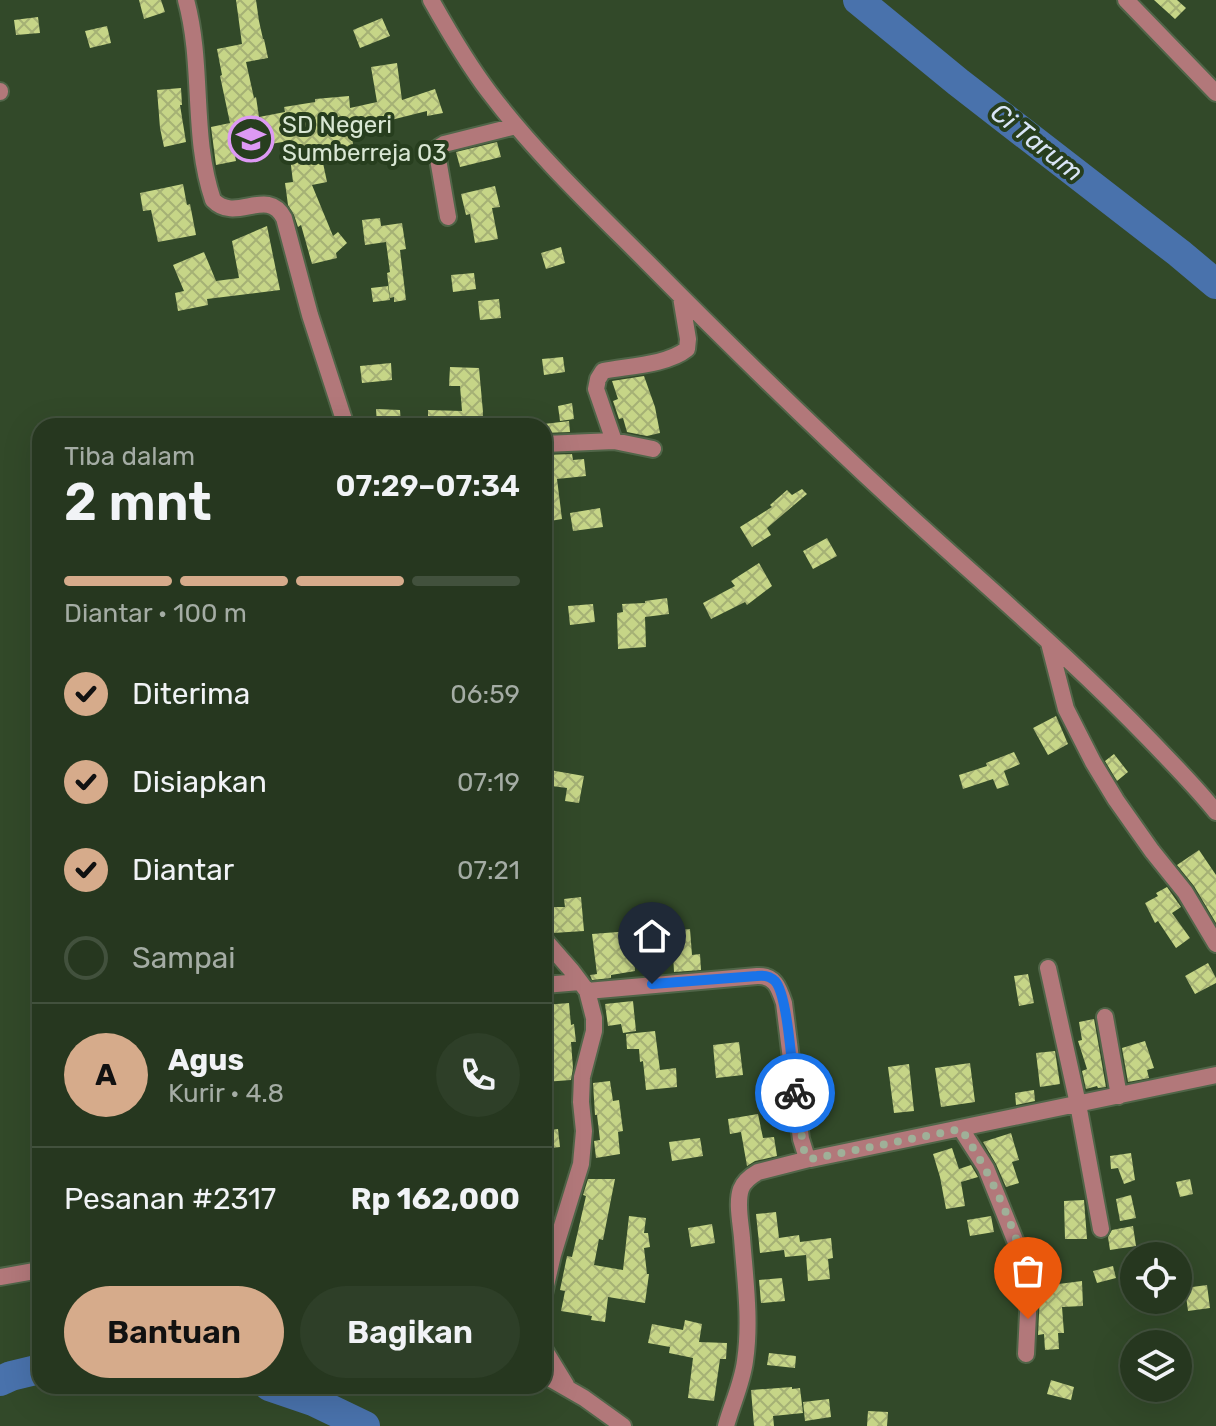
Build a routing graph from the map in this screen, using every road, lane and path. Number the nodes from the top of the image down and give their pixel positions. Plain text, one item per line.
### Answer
1 (186, 0) edge
2 (431, 0) edge
3 (1126, 0) edge
4 (1216, 93) edge
5 (516, 126) junction
6 (448, 217) dead end
7 (681, 297) junction
8 (343, 418) edge
9 (614, 441) junction
10 (552, 444) edge
11 (653, 449) dead end
12 (1048, 641) junction
13 (1216, 812) edge
14 (1216, 944) edge
15 (552, 949) edge
16 (1048, 968) dead end
17 (552, 985) edge
18 (583, 986) junction
19 (1105, 1017) dead end
20 (1216, 1075) edge
21 (1119, 1096) junction
22 (1078, 1104) junction
23 (961, 1129) junction
24 (809, 1159) junction
25 (1101, 1229) dead end
26 (552, 1259) edge
27 (32, 1271) edge
28 (0, 1277) edge
29 (1026, 1354) dead end
30 (552, 1363) edge
31 (552, 1380) edge
32 (572, 1392) junction
33 (623, 1426) edge
34 (726, 1426) edge

1 - 8 street
2 - 5 street
3 - 4 street
5 - 6 street
5 - 7 street
7 - 9 street
7 - 12 street
9 - 10 street
9 - 11 street
12 - 13 street
12 - 14 street
15 - 18 street
16 - 22 street
17 - 18 street
18 - 24 street
18 - 26 street
19 - 21 street
20 - 21 street
21 - 22 street
22 - 23 street
22 - 25 street
23 - 24 street
23 - 29 street
24 - 34 street
27 - 28 street
30 - 32 street
31 - 32 street
32 - 33 street

